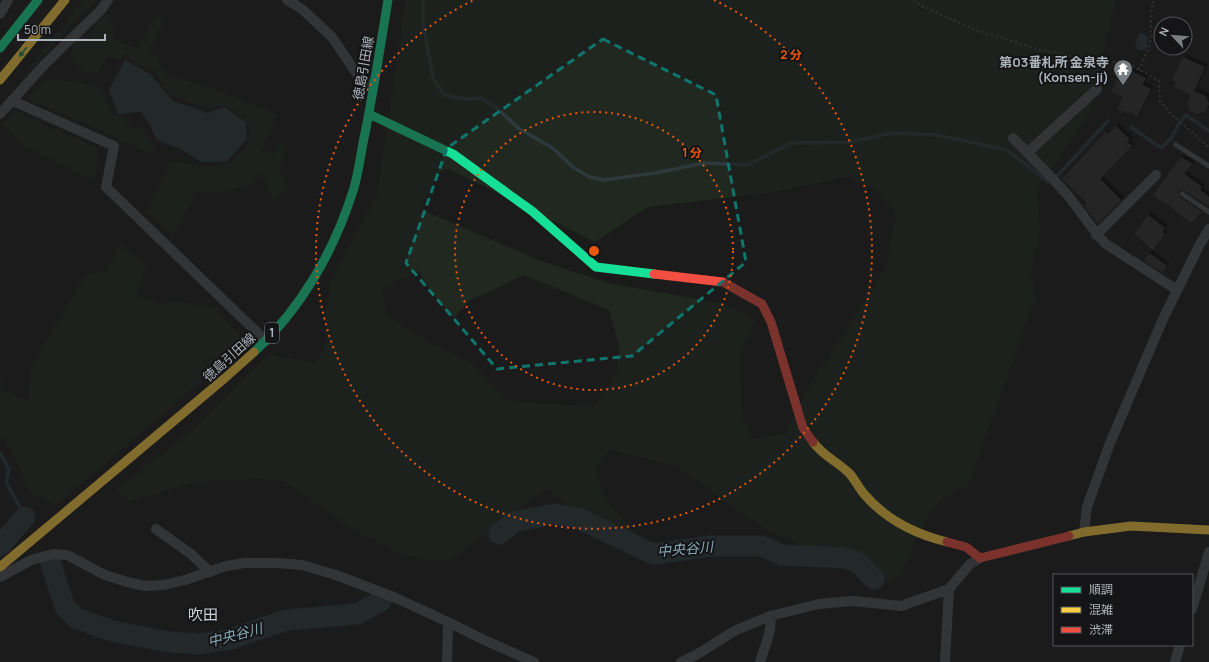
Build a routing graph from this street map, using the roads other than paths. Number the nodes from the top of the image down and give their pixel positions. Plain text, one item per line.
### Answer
1 (8, 0) edge
2 (38, 0) edge
3 (65, 0) edge
4 (108, 0) edge
5 (287, 0) edge
6 (388, 0) edge
7 (0, 14) edge
8 (0, 48) edge
9 (0, 80) edge
10 (373, 87) junction
11 (1097, 89) dead end
12 (13, 101) junction
13 (0, 114) edge
14 (369, 114) junction
15 (1013, 138) dead end
16 (1176, 145) dead end
17 (1027, 153) junction
18 (1209, 166) edge
19 (1156, 175) dead end
20 (1182, 194) dead end
21 (1209, 212) edge
22 (1209, 229) edge
23 (1096, 235) junction
24 (1177, 290) junction
25 (266, 341) junction
26 (156, 529) dead end
27 (1209, 530) edge
28 (1084, 532) junction
29 (1209, 552) edge
30 (980, 558) junction
31 (0, 567) edge
32 (210, 572) junction
33 (0, 577) edge
34 (949, 589) junction
35 (1193, 605) edge
36 (770, 616) junction
37 (448, 622) junction
38 (1180, 646) edge
39 (447, 662) edge
40 (534, 662) edge
41 (681, 662) edge
42 (760, 662) edge
43 (945, 662) edge
44 (1175, 662) edge

1 - 7 street
2 - 8 main road
3 -> 9 main road
4 - 12 street
5 - 10 street
6 - 10 main road, 徳島引田線 / 1
10 - 14 main road, 徳島引田線 / 1
11 - 17 street
12 - 13 street
12 - 25 street
14 - 25 main road, 徳島引田線 / 1
14 - 30 main road
15 - 17 street
16 - 18 lane
17 - 23 street
19 - 23 street
20 - 21 lane
22 - 24 street
23 - 24 street
24 - 28 street
25 - 31 main road, 徳島引田線 / 1
26 - 32 street
27 - 28 main road
28 - 30 main road
29 - 35 street
30 - 34 street
32 - 33 street
32 - 37 street
34 - 36 street
34 - 43 street
36 - 41 street
36 - 42 street
37 - 39 street
37 - 40 street
38 - 44 street

